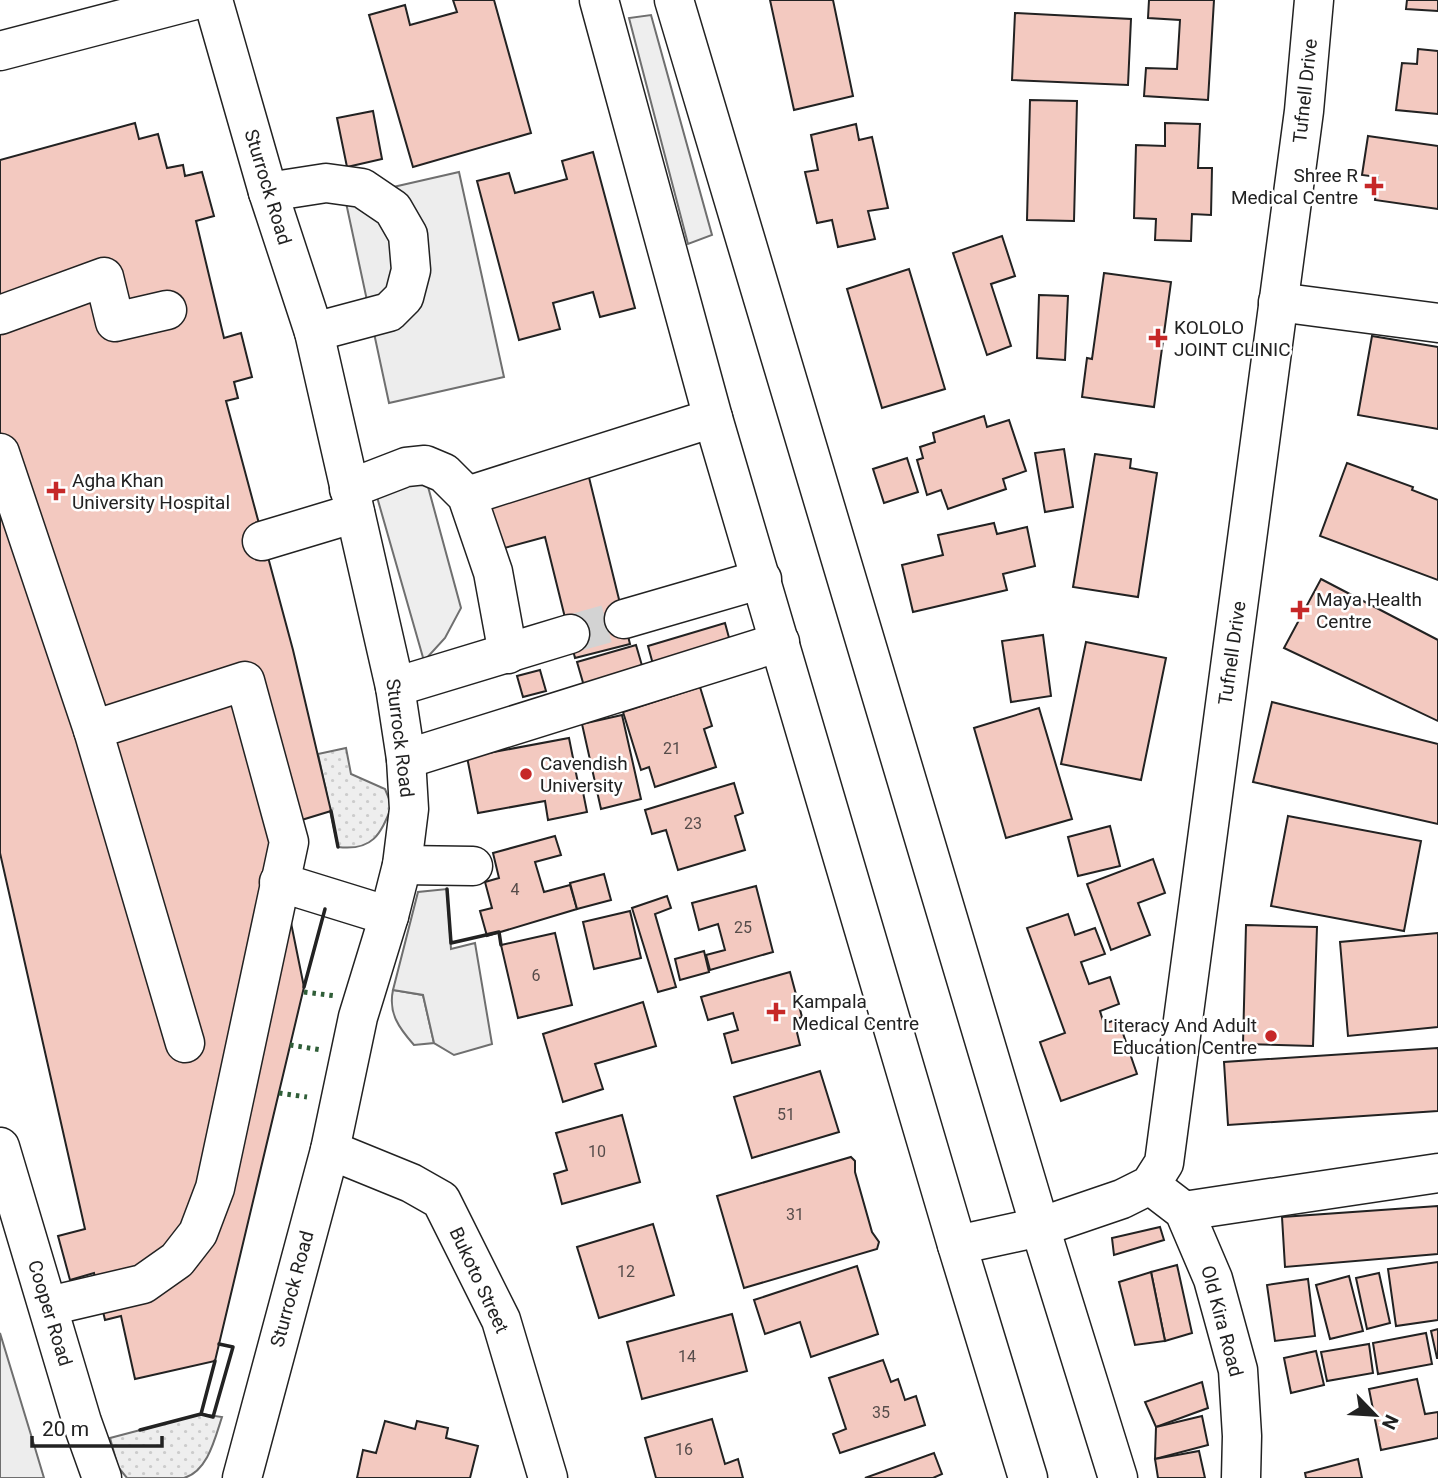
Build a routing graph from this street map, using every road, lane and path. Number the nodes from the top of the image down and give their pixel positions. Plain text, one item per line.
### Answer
1 (195, 0) edge
2 (213, 0) edge
3 (599, 0) edge
4 (674, 0) edge
5 (1314, 0) edge
6 (0, 51) edge
7 (268, 192) junction
8 (1278, 302) junction
9 (167, 310) dead end
10 (0, 315) edge
11 (1438, 323) edge
12 (314, 332) junction
13 (713, 418) junction
14 (2, 467) edge
15 (467, 496) junction
16 (352, 501) junction
17 (262, 541) dead end
18 (762, 579) junction
19 (624, 619) tunnel mouth
20 (569, 634) tunnel mouth
21 (780, 642) junction
22 (508, 654) junction
23 (395, 687) junction
24 (93, 730) junction
25 (406, 759) junction
26 (402, 865) junction
27 (473, 866) dead end
28 (279, 882) junction
29 (389, 916) junction
30 (185, 1043) dead end
31 (0, 1147) edge
32 (330, 1150) junction
33 (1438, 1174) edge
34 (1150, 1185) junction
35 (1184, 1211) junction
36 (1040, 1227) junction
37 (957, 1245) junction
38 (49, 1306) junction
39 (245, 1463) edge
40 (102, 1478) edge
41 (220, 1478) edge
42 (548, 1478) edge
43 (1028, 1478) edge
44 (1118, 1478) edge
45 (1241, 1478) edge

1 - 6 street
2 - 7 street, Sturrock Road
3 - 13 street
4 - 36 street
5 - 8 street, Tufnell Drive
7 - 12 street, Sturrock Road
7 - 12 street
8 - 11 street
8 - 34 street, Tufnell Drive
9 - 10 street
12 - 16 street, Sturrock Road
13 - 15 street
13 - 18 street
14 - 24 street
15 - 16 street
15 - 22 street
16 - 17 street
16 - 23 street, Sturrock Road
18 - 19 street
18 - 21 street
20 - 22 street
21 - 25 street
21 - 37 street
22 - 23 street
23 - 25 street, Sturrock Road
24 - 28 street
24 - 30 street
25 - 26 street, Sturrock Road
26 - 27 street
26 - 29 street, Sturrock Road
28 - 29 street
28 - 38 street
29 - 32 street, Sturrock Road
31 - 38 street, Cooper Road
32 - 39 street, Sturrock Road
32 - 42 street, Bukoto Street
33 - 35 street
34 - 35 street, Old Kira Road
34 - 36 street
35 - 45 street, Old Kira Road
36 - 37 street
36 - 44 street
37 - 43 street
38 - 40 street, Cooper Road
39 - 41 street

